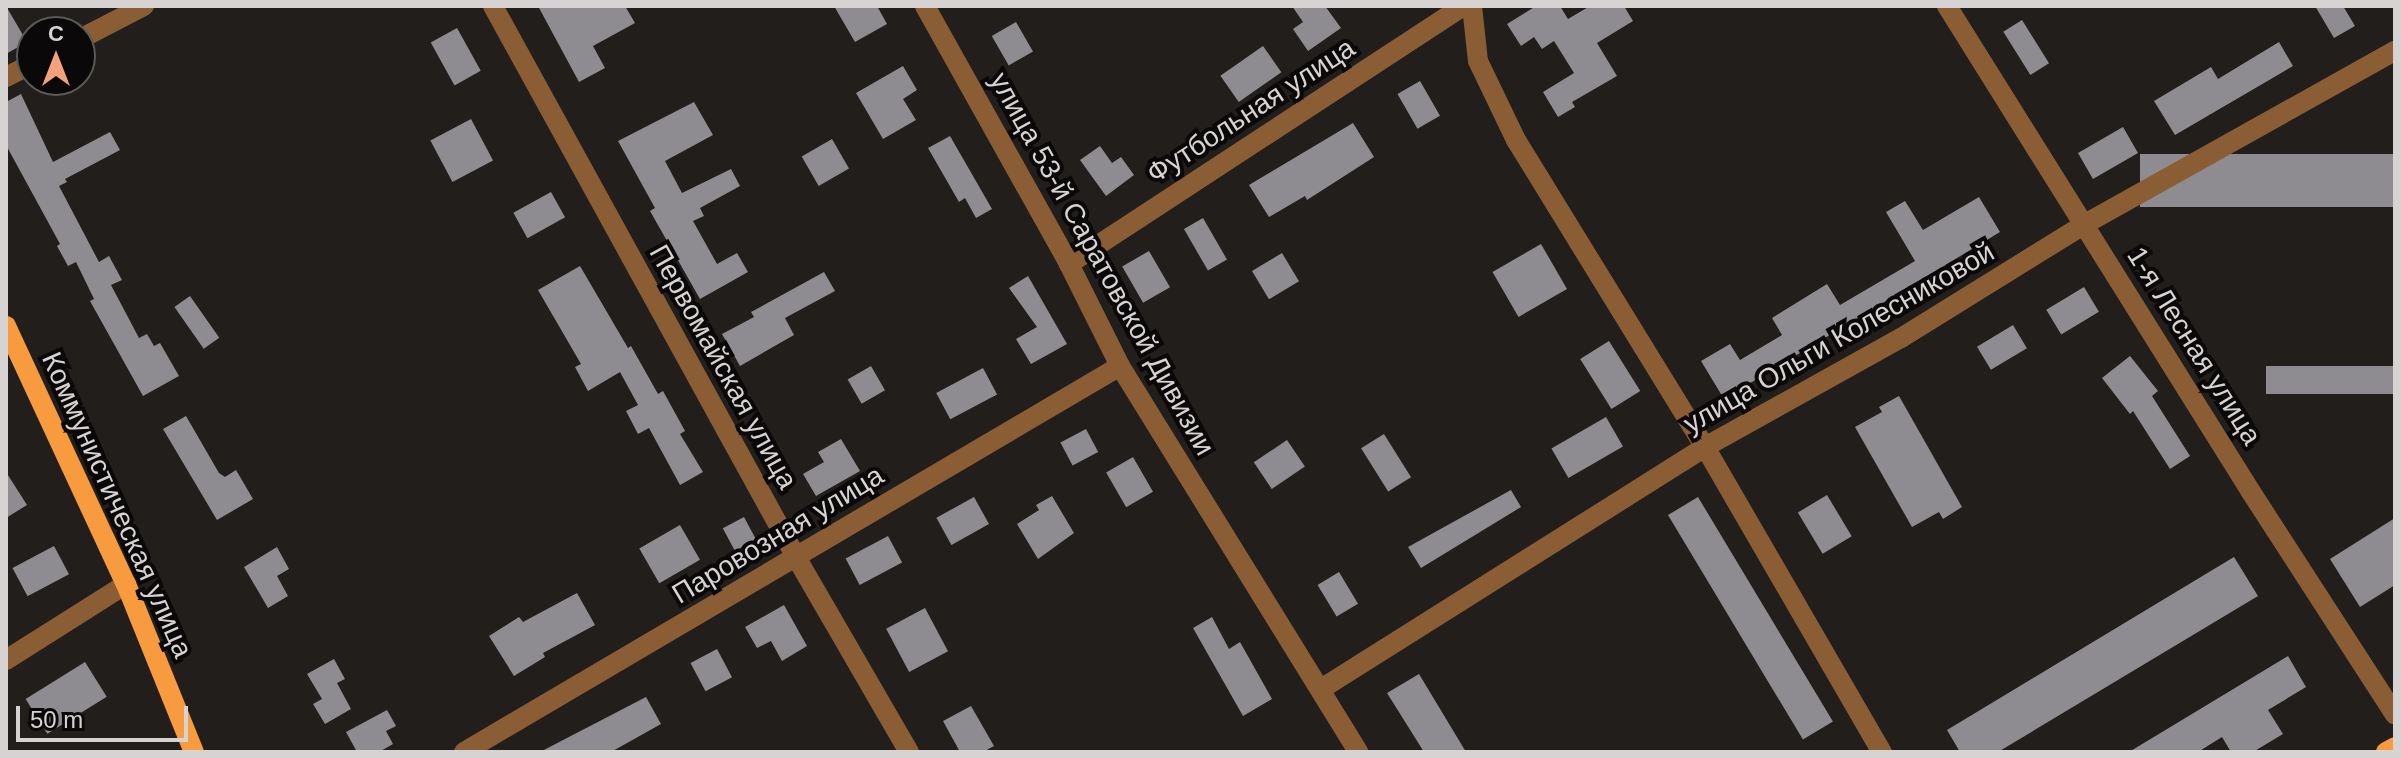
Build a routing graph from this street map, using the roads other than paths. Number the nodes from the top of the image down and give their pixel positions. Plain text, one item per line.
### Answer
1 (144, 6) edge
2 (493, 6) edge
3 (925, 6) edge
4 (1464, 6) edge
5 (1472, 6) edge
6 (1947, 6) edge
7 (96, 31) edge
8 (2395, 51) edge
9 (2085, 224) junction
10 (1069, 264) junction
11 (6, 326) edge
12 (1120, 366) junction
13 (1705, 447) junction
14 (796, 557) junction
15 (126, 584) junction
16 (6, 660) edge
17 (1321, 689) junction
18 (2395, 715) edge
19 (2395, 747) edge
20 (194, 752) edge
21 (464, 752) edge
22 (909, 752) edge
23 (1358, 752) edge
24 (1882, 752) edge
25 (2386, 752) edge

1 - 7 street
2 - 14 street, Первомайская улица
3 - 10 street, улица 53-й Саратовской Дивизии
4 - 10 street, Футбольная улица
5 - 13 street
6 - 9 street, 1-я Лесная улица
8 - 9 street, улица Ольги Колесниковой
9 - 13 street, улица Ольги Колесниковой
9 - 18 street, 1-я Лесная улица
10 - 12 street, улица 53-й Саратовской Дивизии
11 - 15 main road, Коммунистическая улица
12 - 14 street, Паровозная улица
12 - 17 street, улица 53-й Саратовской Дивизии
13 - 17 street, улица Ольги Колесниковой
13 - 24 street
14 - 21 street, Паровозная улица
14 - 22 street, Первомайская улица
15 - 16 street
15 - 20 main road, Коммунистическая улица
17 - 23 street, улица 53-й Саратовской Дивизии
19 - 25 main road

